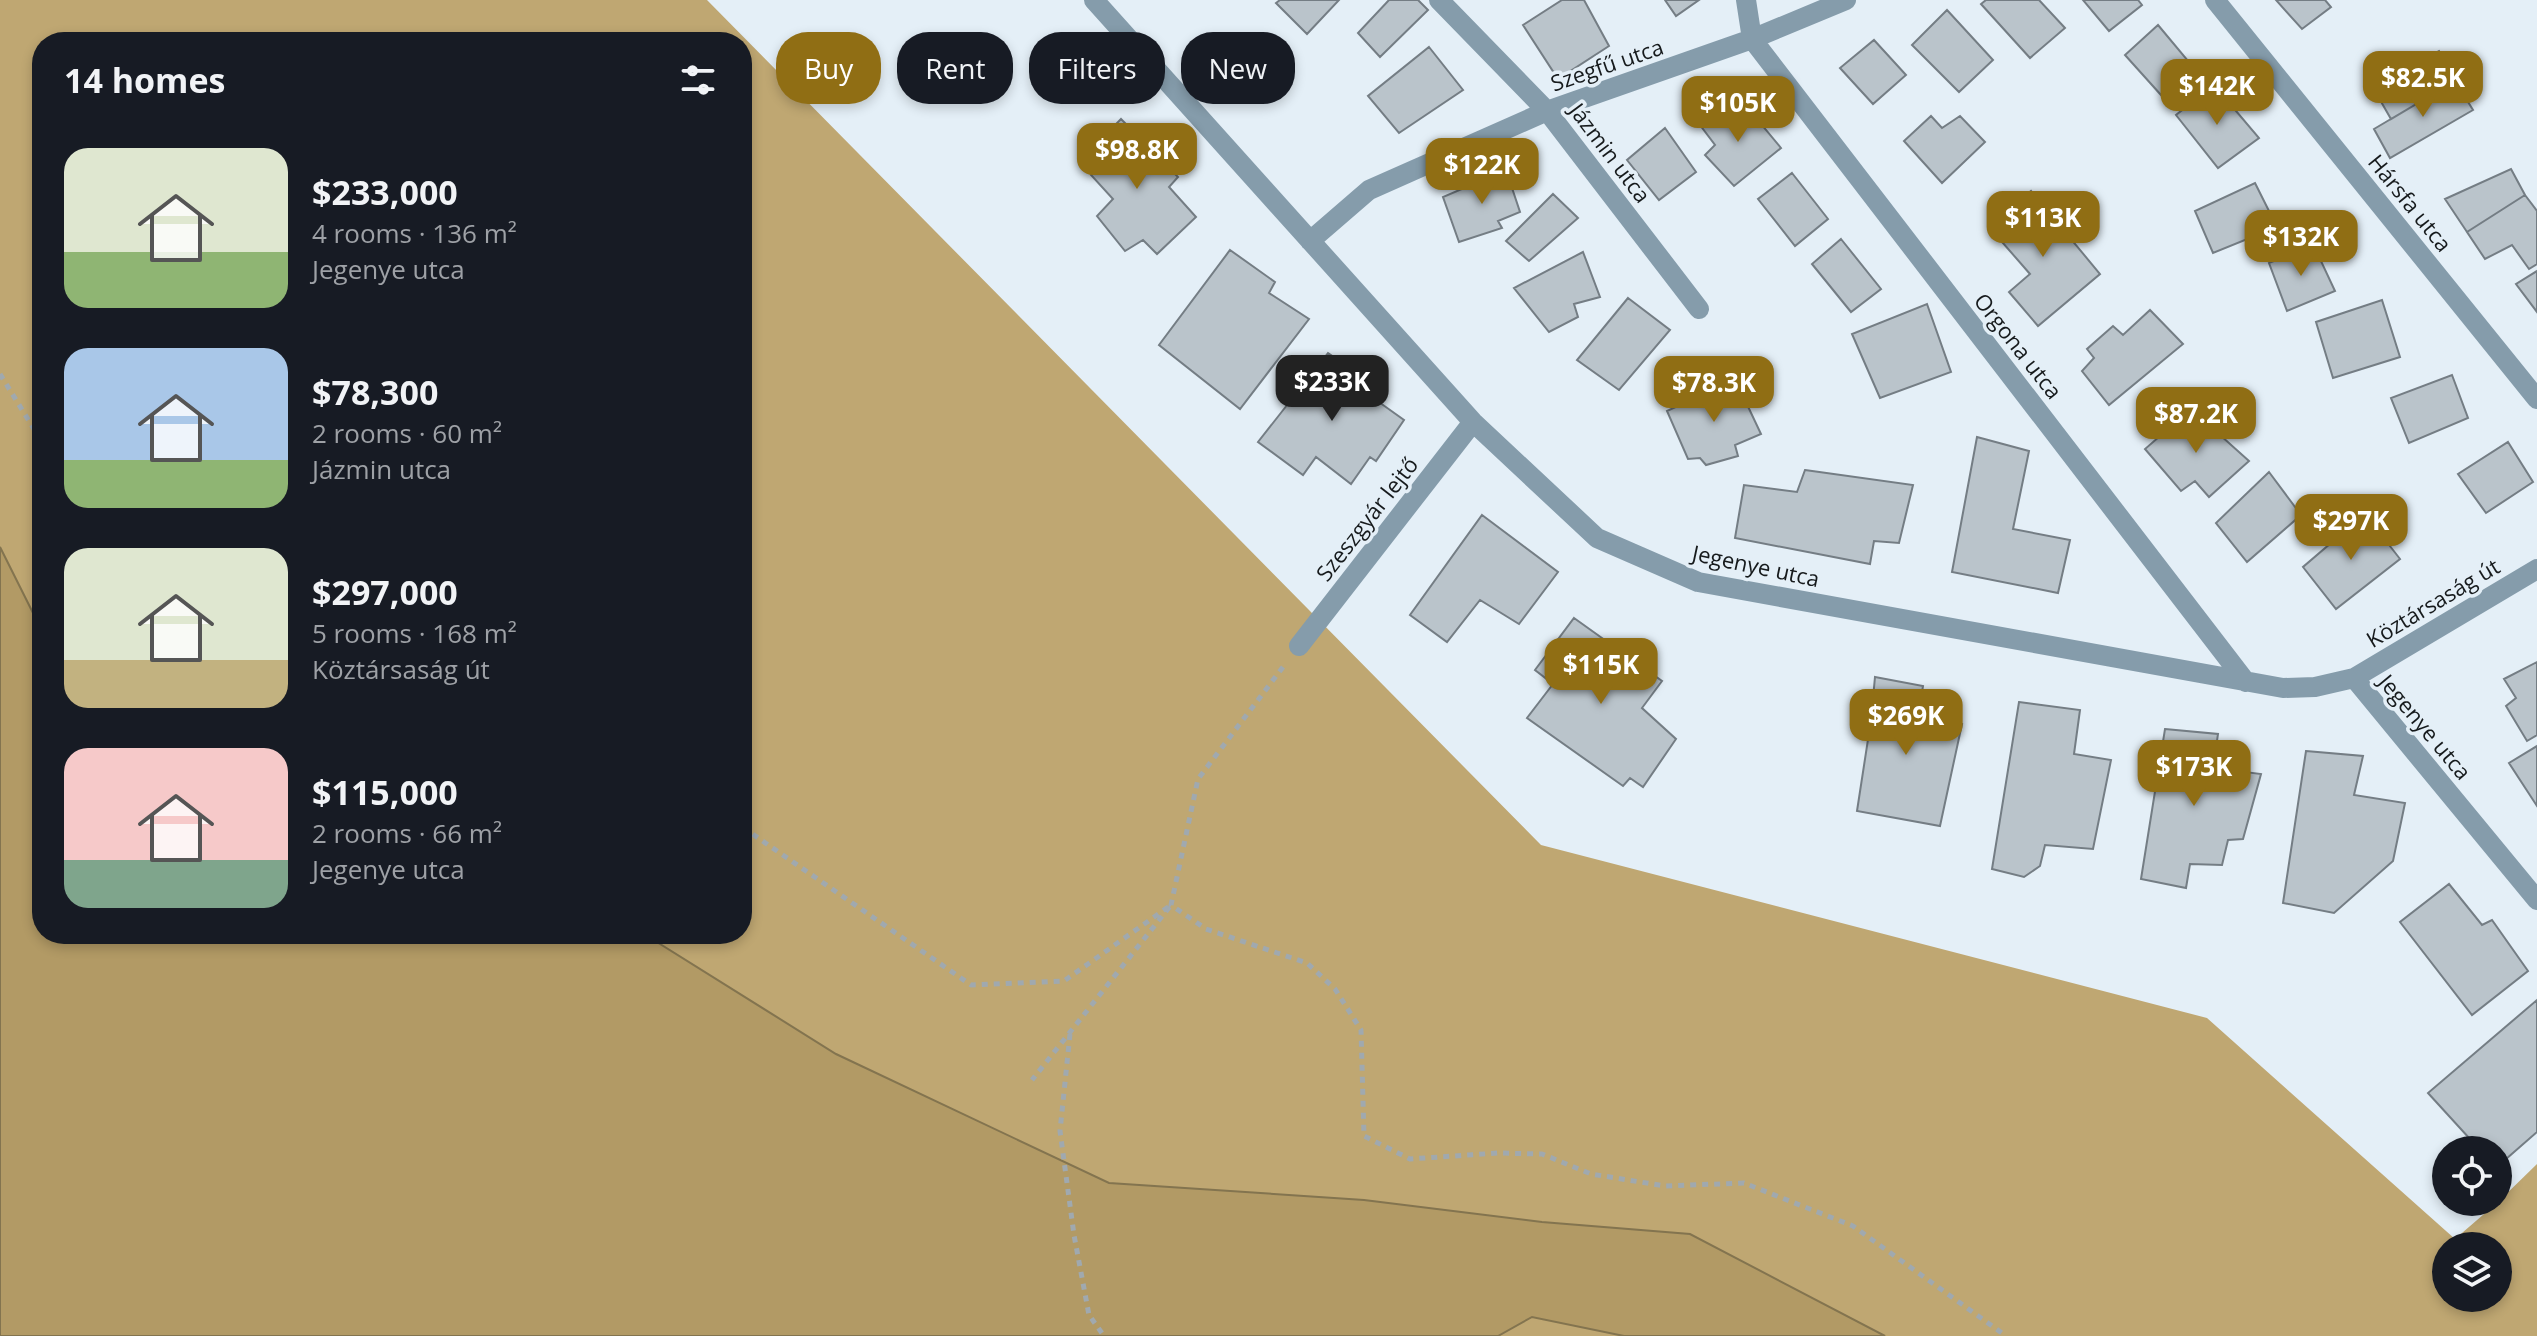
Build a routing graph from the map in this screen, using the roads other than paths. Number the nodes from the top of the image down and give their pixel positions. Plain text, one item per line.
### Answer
1 (1094, 0) edge
2 (1439, 0) edge
3 (1746, 0) edge
4 (1846, 0) edge
5 (2215, 0) edge
6 (1752, 39) junction
7 (1547, 111) junction
8 (1310, 241) junction
9 (1699, 309) dead end
10 (2537, 399) edge
11 (1473, 422) junction
12 (2537, 569) edge
13 (1299, 646) road end
14 (2354, 678) junction
15 (2246, 682) junction
16 (2537, 900) edge

1 - 8 street, Jegenye utca
2 - 7 street, Jázmin utca
3 - 6 street
4 - 6 street, Szegfű utca
5 - 10 street, Hársfa utca
6 - 7 street, Szegfű utca
6 - 15 street, Orgona utca
7 - 8 street, Szegfű utca
7 - 9 street, Jázmin utca
8 - 11 street, Jegenye utca
11 - 13 street, Szeszgyár lejtő
11 - 15 street, Jegenye utca
12 - 14 street, Köztársaság út
14 - 15 street, Jegenye utca
14 - 16 street, Jegenye utca

